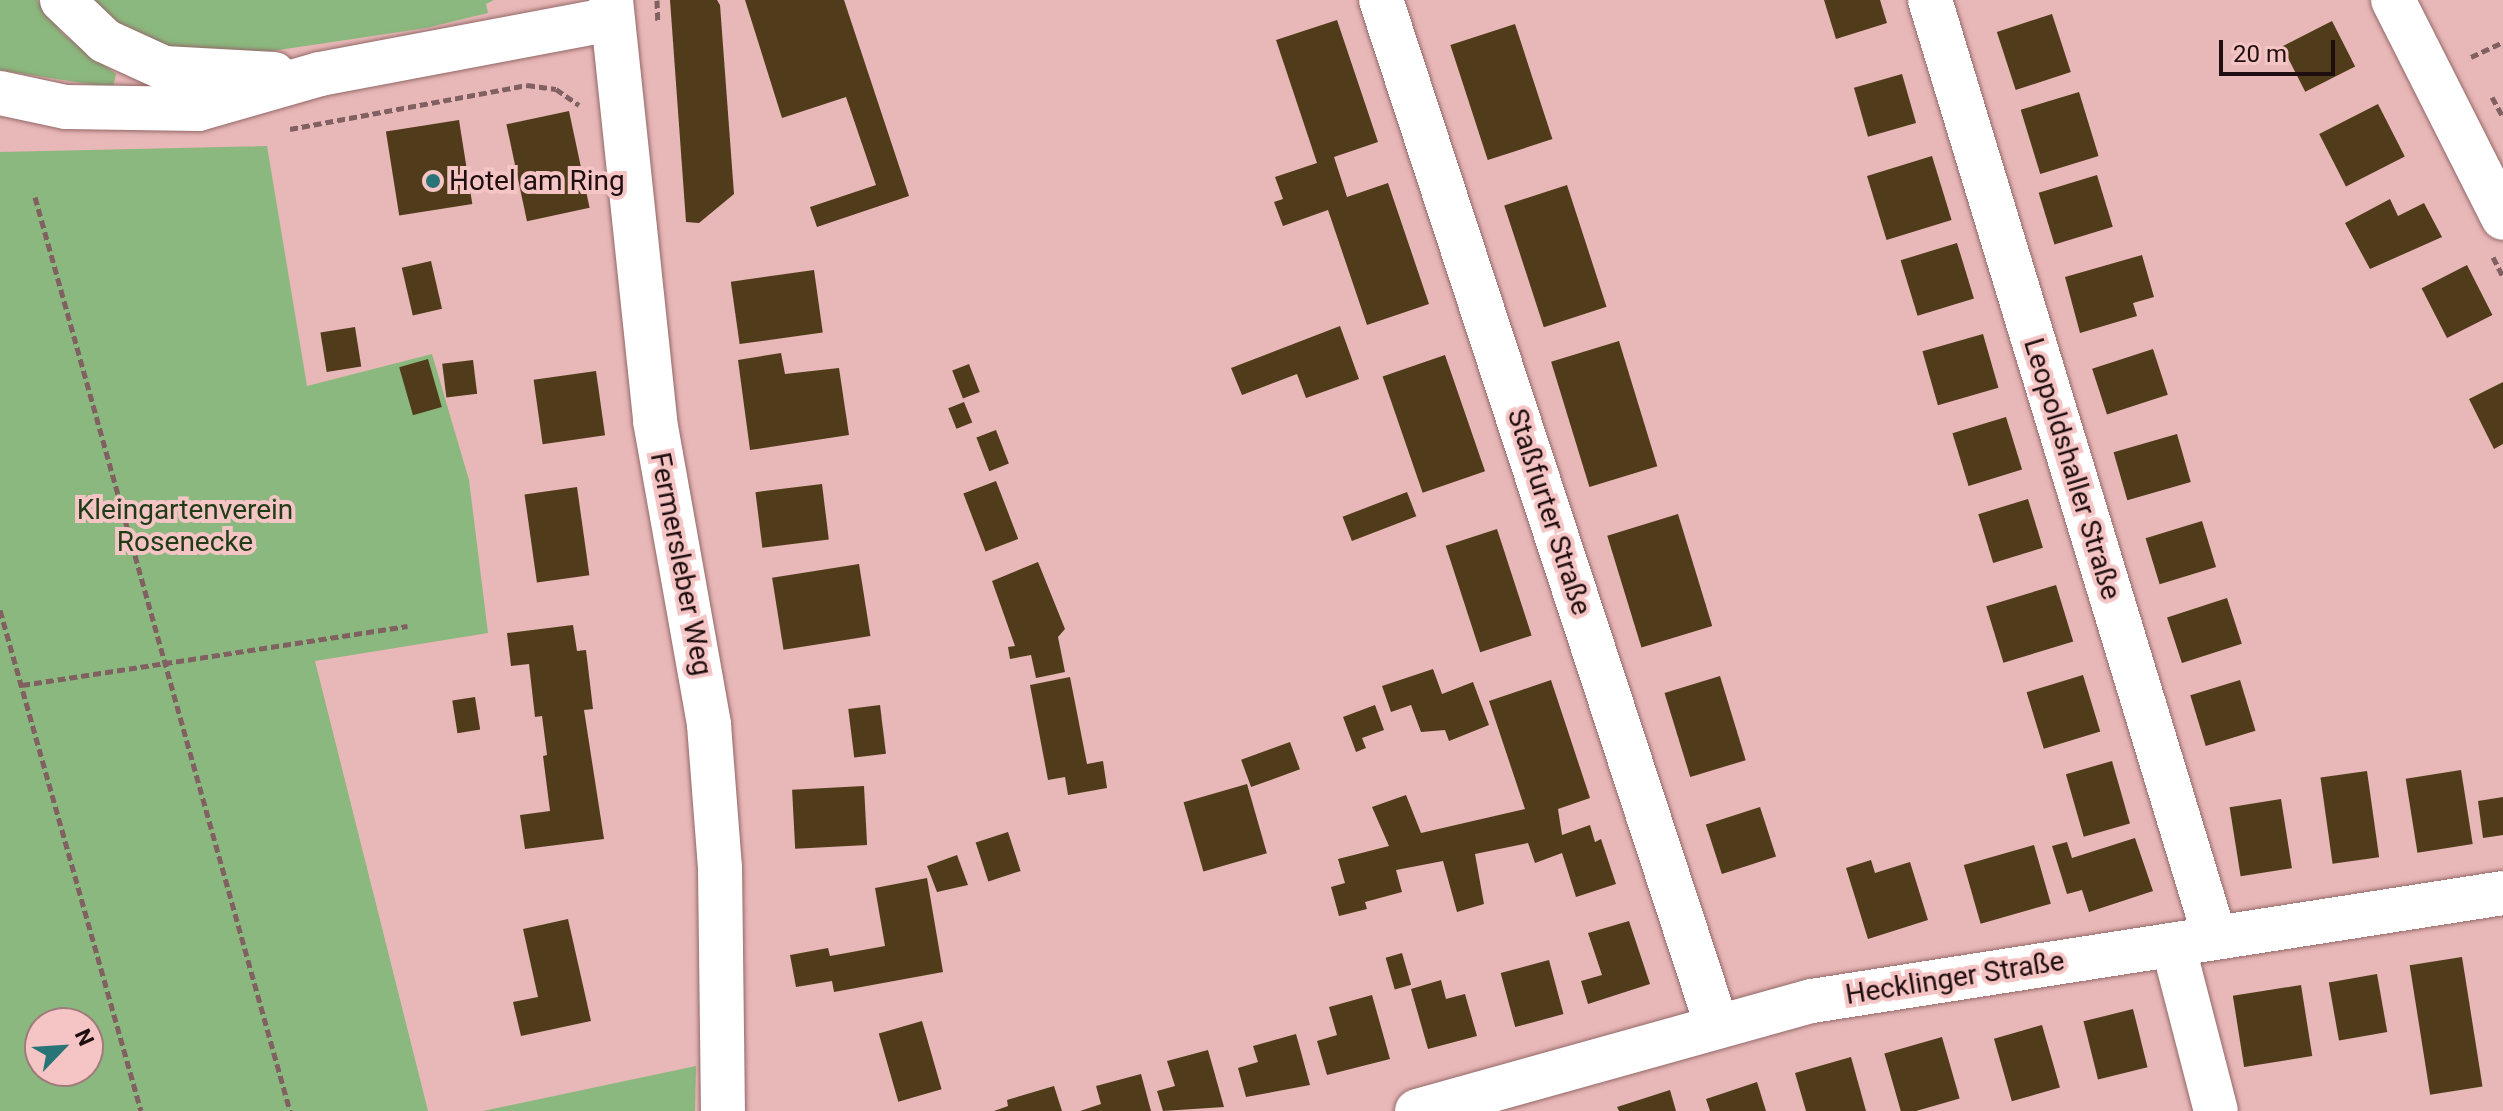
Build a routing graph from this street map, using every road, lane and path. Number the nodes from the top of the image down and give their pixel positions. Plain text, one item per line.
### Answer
1 (62, 0) edge
2 (1381, 0) edge
3 (1930, 0) edge
4 (2393, 0) edge
5 (611, 10) edge
6 (2503, 42) edge
7 (2471, 57) dead end
8 (320, 74) junction
9 (0, 93) edge
10 (35, 197) dead end
11 (2503, 218) edge
12 (0, 610) edge
13 (408, 626) dead end
14 (166, 664) junction
15 (21, 685) junction
16 (2503, 893) edge
17 (2194, 942) junction
18 (1716, 1023) junction
19 (141, 1111) edge
20 (290, 1111) edge
21 (723, 1111) edge
22 (1417, 1111) edge
23 (2216, 1111) edge

1 - 8 main road
2 - 18 main road, Staßfurter Straße
3 - 17 main road, Leopoldshaller Straße
4 - 11 main road
5 - 8 main road
5 - 21 main road, Fermersleber Weg
6 - 7 path
8 - 9 main road
10 - 14 path
12 - 15 path
13 - 14 path
14 - 15 path
14 - 20 path
15 - 19 path
16 - 17 main road, Hecklinger Straße
17 - 18 main road, Hecklinger Straße
17 - 23 main road, Leopoldshaller Straße
18 - 22 main road, Hecklinger Straße

